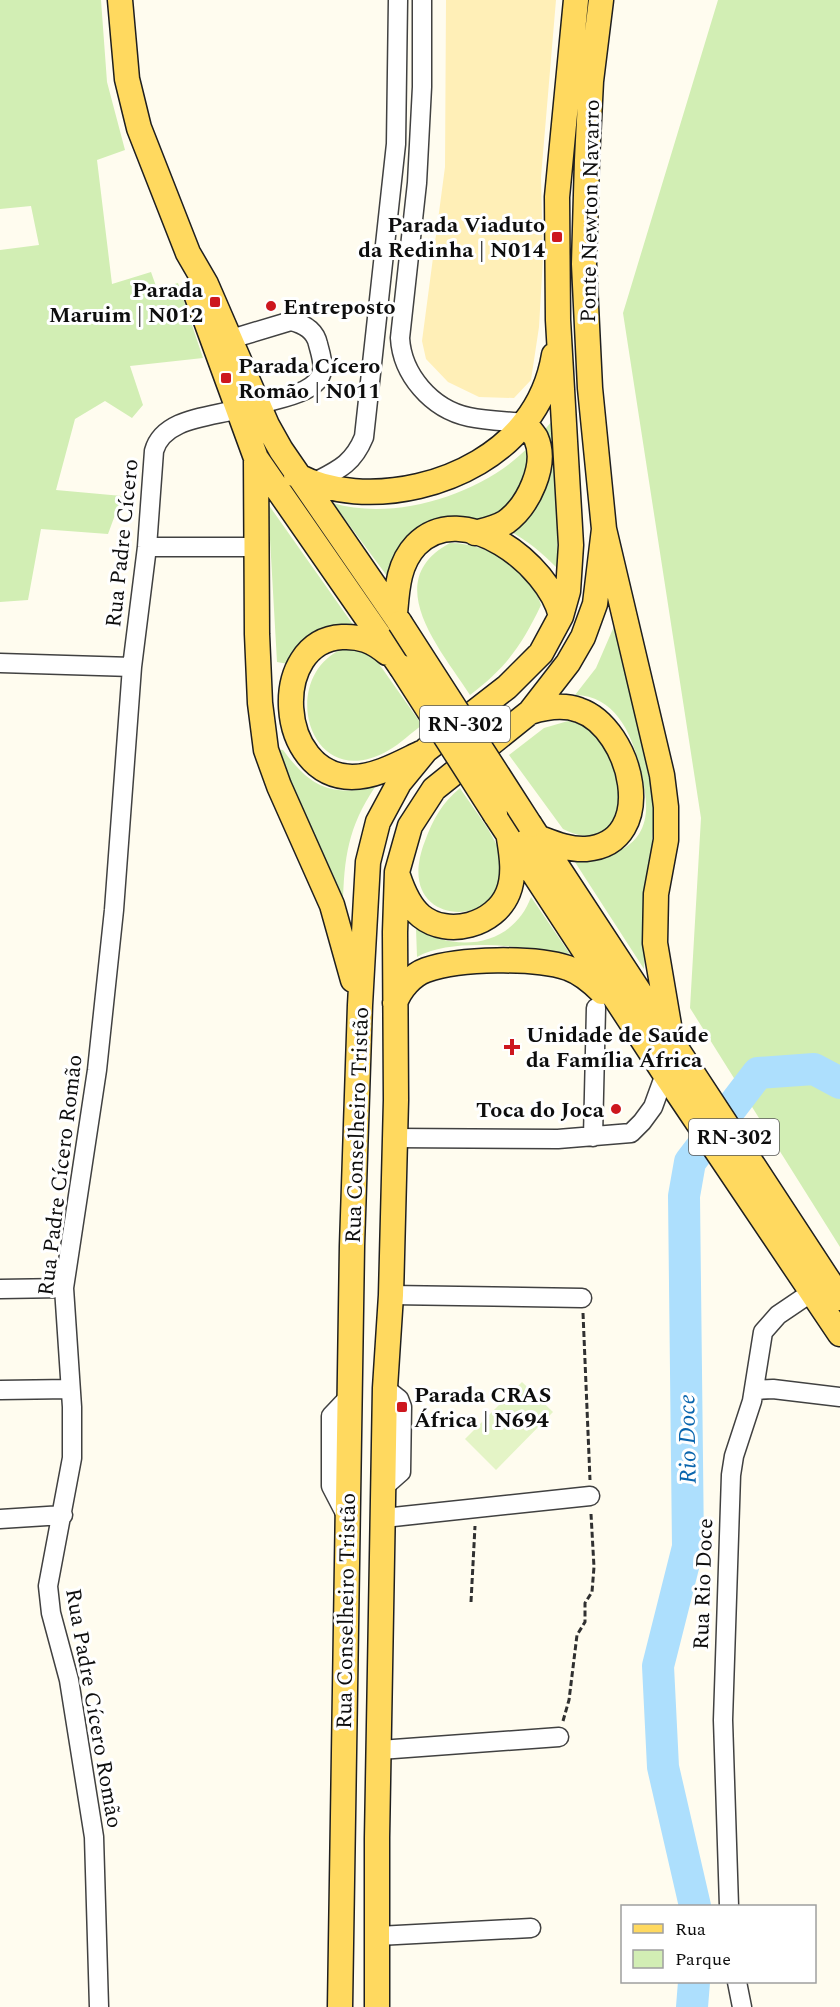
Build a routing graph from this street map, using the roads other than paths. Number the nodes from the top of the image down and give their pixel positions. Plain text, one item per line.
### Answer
1 (120, 0) edge
2 (398, 0) edge
3 (422, 0) edge
4 (576, 0) edge
5 (601, 0) edge
6 (188, 253) junction
7 (558, 320) junction
8 (231, 339) junction
9 (248, 407) junction
10 (525, 423) junction
11 (259, 462) junction
12 (304, 479) junction
13 (604, 529) junction
14 (475, 533) junction
15 (147, 547) junction
16 (256, 547) junction
17 (561, 616) junction
18 (398, 619) junction
19 (0, 663) edge
20 (399, 665) junction
21 (132, 667) junction
22 (530, 712) junction
23 (426, 750) junction
24 (517, 827) junction
25 (397, 872) junction
26 (395, 1003) junction
27 (360, 1005) junction
28 (596, 1008) dead end
29 (661, 1046) junction
30 (676, 1077) junction
31 (593, 1137) junction
32 (394, 1138) junction
33 (767, 1205) junction
34 (0, 1288) edge
35 (64, 1288) junction
36 (812, 1292) junction
37 (391, 1295) junction
38 (582, 1298) road end
39 (840, 1298) edge
40 (840, 1334) edge
41 (70, 1389) junction
42 (0, 1390) edge
43 (755, 1390) junction
44 (840, 1397) edge
45 (590, 1496) road end
46 (63, 1515) junction
47 (384, 1518) junction
48 (0, 1519) edge
49 (559, 1737) road end
50 (380, 1750) junction
51 (729, 1905) edge
52 (531, 1928) dead end
53 (378, 1936) junction
54 (737, 1983) edge
55 (99, 2007) edge
56 (340, 2007) edge
57 (377, 2007) edge
58 (742, 2007) edge

1 - 6 main road, RN-302
2 - 12 street
3 - 10 street
4 - 7 main road, Ponte Newton Navarro
5 - 13 main road, Ponte Newton Navarro
6 - 8 main road, RN-302
6 - 9 main road, RN-302
7 - 10 main road
7 - 17 main road, Rua Conselheiro Tristão
8 - 9 main road, RN-302
8 - 9 street, Rua Padre Cícero
9 - 11 main road, RN-302
9 - 12 main road, RN-302
9 - 15 street, Rua Padre Cícero
10 - 12 main road
10 - 14 main road
11 - 16 main road
11 - 20 main road, RN-302
12 - 18 main road, RN-302
13 - 22 main road, Rua Conselheiro Tristão
13 - 29 main road
14 - 17 main road
14 - 18 main road
15 - 16 street
15 - 21 street, Rua Padre Cícero
16 - 27 main road
17 - 23 main road, Rua Conselheiro Tristão
18 - 24 main road, RN-302, bridge
19 - 21 street
20 - 23 main road
20 - 24 main road, RN-302, bridge
21 - 35 street, Rua Padre Cícero Romão
22 - 24 main road
22 - 25 main road, Rua Conselheiro Tristão
23 - 27 main road, Rua Conselheiro Tristão
24 - 25 main road
24 - 29 main road, RN-302
24 - 29 main road, RN-302
25 - 26 main road, Rua Conselheiro Tristão
26 - 29 main road
26 - 32 main road, Rua Conselheiro Tristão
27 - 56 main road, Rua Conselheiro Tristão
28 - 31 street
29 - 30 main road, RN-302
30 - 31 street
30 - 33 main road, RN-302
31 - 32 street
32 - 37 main road, Rua Conselheiro Tristão
33 - 36 main road, RN-302
33 - 39 main road, RN-302
34 - 35 street
35 - 41 street, Rua Padre Cícero Romão
36 - 40 main road, RN-302
36 - 43 street, Rua Rio Doce
37 - 38 street
37 - 47 main road, Rua Conselheiro Tristão
41 - 42 street
41 - 46 street, Rua Padre Cícero Romão
43 - 44 street
43 - 51 street, Rua Rio Doce
45 - 47 street
46 - 48 street
46 - 55 street, Rua Padre Cícero Romão
47 - 50 main road, Rua Conselheiro Tristão
49 - 50 street
50 - 53 main road, Rua Conselheiro Tristão
52 - 53 street
53 - 57 main road, Rua Conselheiro Tristão
54 - 58 street

